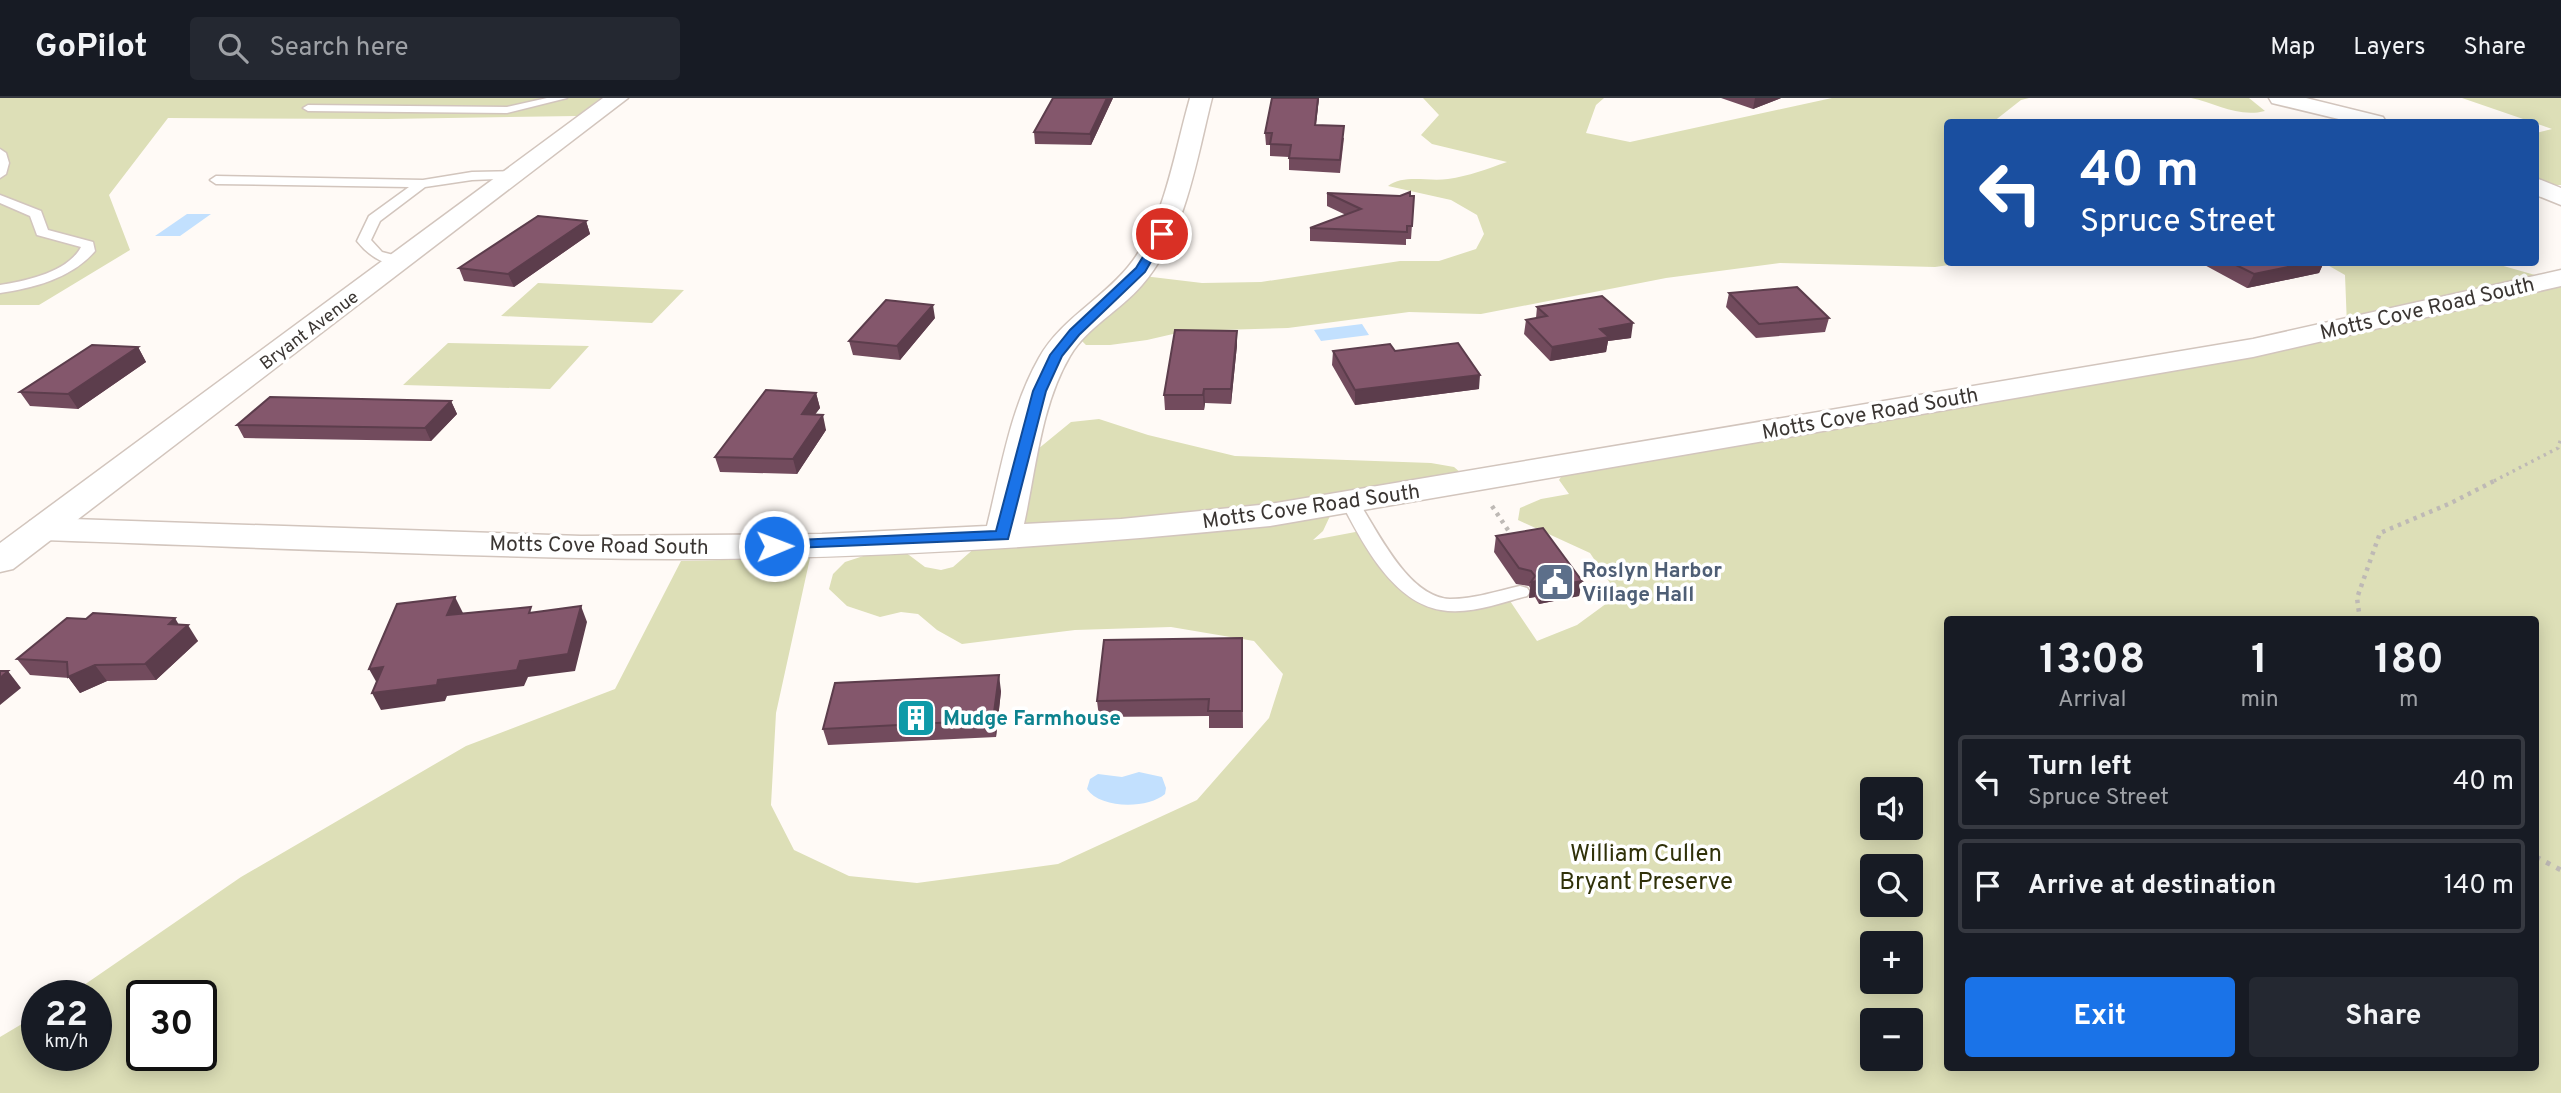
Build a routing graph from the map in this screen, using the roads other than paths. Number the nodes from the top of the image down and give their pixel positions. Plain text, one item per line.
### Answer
1 (562, 98) edge
2 (617, 98) edge
3 (1201, 98) edge
4 (2280, 98) edge
5 (308, 108) dead end
6 (2363, 119) edge
7 (0, 153) edge
8 (0, 174) edge
9 (516, 175) junction
10 (216, 180) dead end
11 (423, 184) junction
12 (2539, 187) edge
13 (2561, 198) edge
14 (0, 199) edge
15 (400, 261) junction
16 (2561, 278) edge
17 (0, 289) edge
18 (1350, 502) junction
19 (43, 529) junction
20 (1003, 536) junction
21 (0, 561) edge
22 (1520, 592) dead end

1 - 5 lane
2 - 9 street, Bryant Avenue
3 - 20 street
4 - 6 street
7 - 8 lane
9 - 11 lane
9 - 15 street, Bryant Avenue
10 - 11 lane
11 - 15 lane
12 - 13 street
14 - 17 lane
15 - 19 street, Bryant Avenue
16 - 18 street, Motts Cove Road South
18 - 20 street, Motts Cove Road South
18 - 22 lane
19 - 20 street, Motts Cove Road South
19 - 21 street, Bryant Avenue

